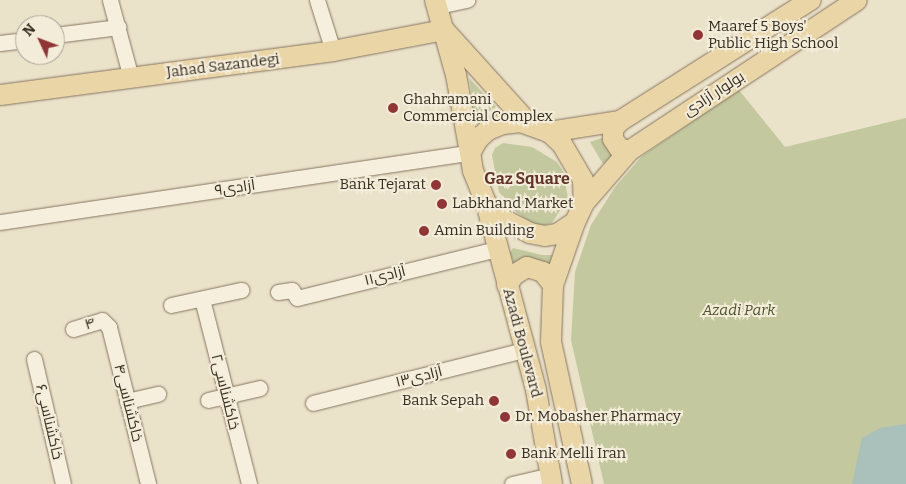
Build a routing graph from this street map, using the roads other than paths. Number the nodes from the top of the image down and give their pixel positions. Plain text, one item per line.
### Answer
1 (110, 0) edge
2 (467, 0) edge
3 (811, 0) edge
4 (857, 0) edge
5 (436, 3) edge
6 (319, 6) edge
7 (118, 26) junction
8 (444, 30) junction
9 (65, 34) edge
10 (404, 38) junction
11 (15, 41) edge
12 (0, 43) edge
13 (332, 51) junction
14 (456, 74) junction
15 (131, 78) junction
16 (0, 95) edge
17 (620, 121) junction
18 (530, 124) junction
19 (548, 132) junction
20 (629, 151) junction
21 (470, 153) junction
22 (486, 203) junction
23 (584, 203) junction
24 (0, 222) edge
25 (575, 222) junction
26 (496, 248) junction
27 (507, 285) junction
28 (553, 285) junction
29 (241, 290) dead end
30 (278, 292) dead end
31 (202, 299) junction
32 (171, 305) dead end
33 (106, 323) joint
34 (73, 329) dead end
35 (524, 350) junction
36 (34, 359) dead end
37 (260, 388) dead end
38 (158, 394) dead end
39 (226, 396) junction
40 (208, 400) dead end
41 (127, 401) junction
42 (313, 403) dead end
43 (551, 480) edge
44 (63, 484) edge
45 (148, 484) edge
46 (249, 484) edge
47 (512, 484) edge
48 (582, 484) edge

1 - 7 street
2 - 5 street
3 - 17 main road, بولوار آزادی
4 - 20 main road, بولوار آزادی
5 - 8 main road
6 - 13 street
7 - 9 street
7 - 15 street
8 - 10 main road, Jahad Sazandegi
8 - 14 main road
8 - 18 main road
10 - 13 main road, Jahad Sazandegi
10 - 14 main road
11 - 12 street
13 - 15 main road, Jahad Sazandegi
14 - 21 main road
15 - 16 main road, Jahad Sazandegi
17 - 19 main road, بولوار آزادی
17 - 20 main road
18 - 19 main road
18 - 21 main road
19 - 23 main road
20 - 23 main road, بولوار آزادی
21 - 22 main road
21 - 24 street, آزادی۹
22 - 25 main road
22 - 26 main road, Azadi Boulevard
23 - 25 main road
25 - 28 main road, Azadi Boulevard
26 - 27 main road, Azadi Boulevard
26 - 30 street, آزادی۱۱
27 - 28 main road
27 - 35 main road, Azadi Boulevard
28 - 48 main road, Azadi Boulevard
29 - 31 street
31 - 32 street
31 - 39 street, خاکشناسی۲
33 - 34 street, ۴
33 - 41 street, خاکشناسی۴
35 - 42 street, آزادی۱۳
35 - 43 main road, Azadi Boulevard
36 - 44 street, خاکشناسی۶
37 - 39 street
38 - 41 street
39 - 40 street
39 - 46 street, خاکشناسی۲
41 - 45 street, خاکشناسی۴
43 - 47 street

